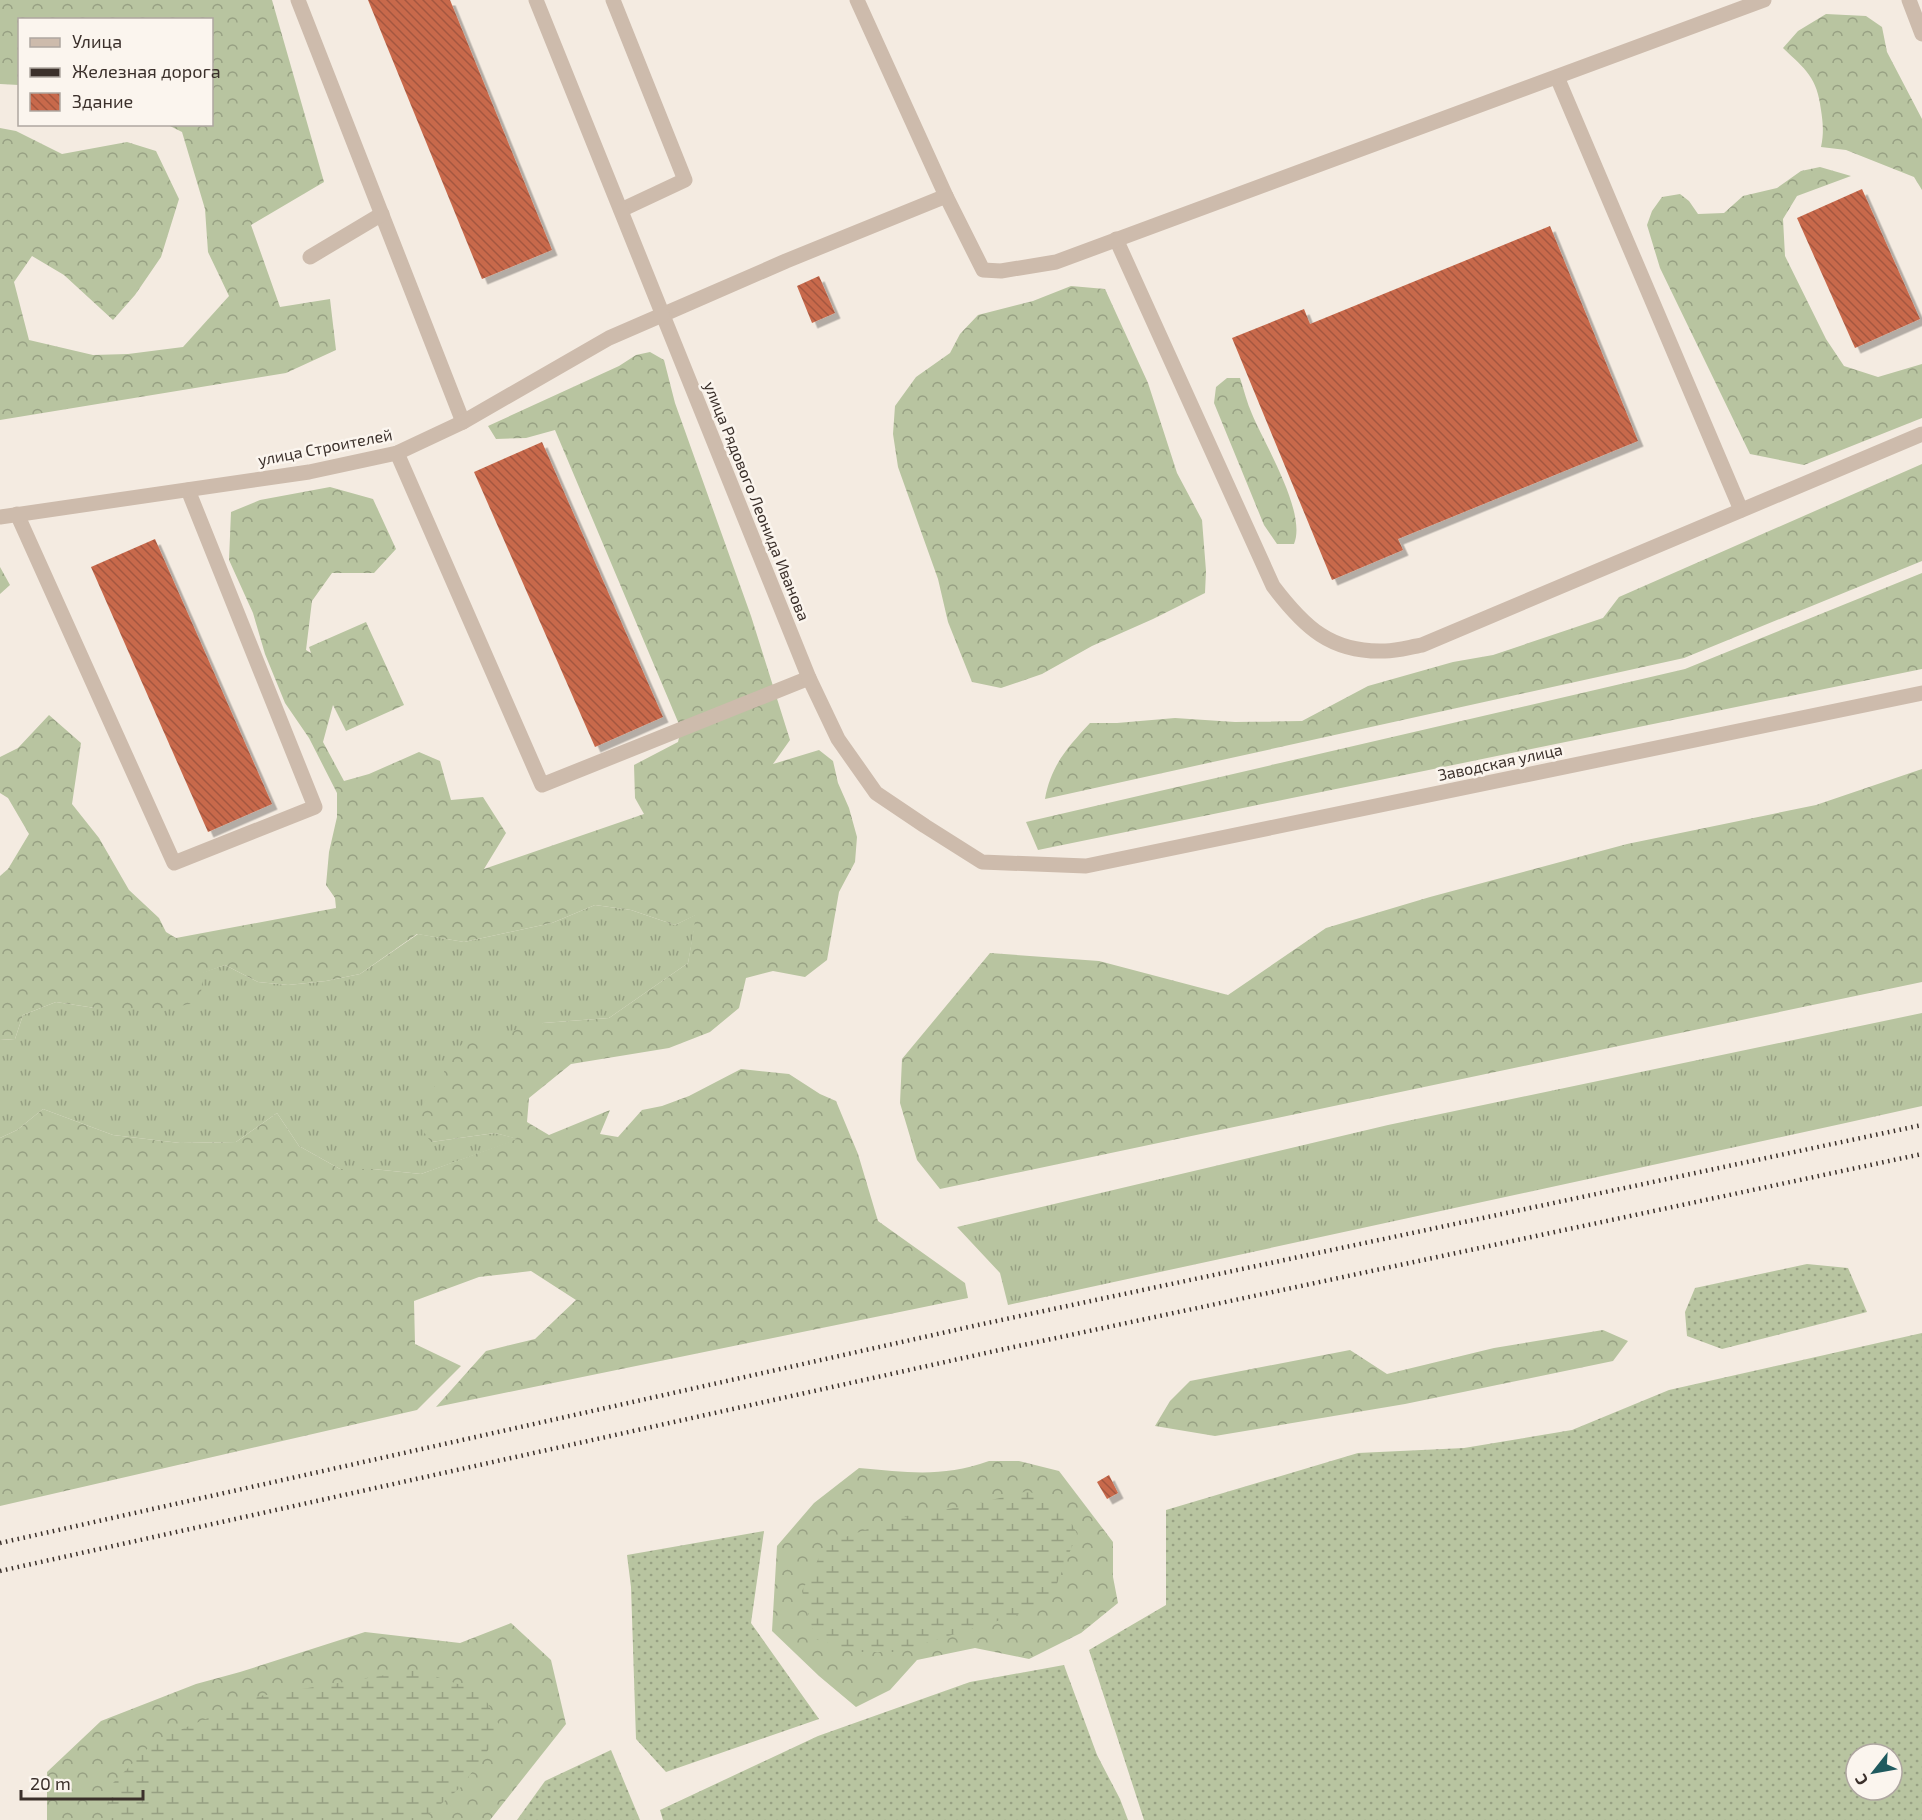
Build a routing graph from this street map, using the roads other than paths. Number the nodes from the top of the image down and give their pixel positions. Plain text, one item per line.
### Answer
1 (298, 0) edge
2 (536, 0) edge
3 (613, 0) edge
4 (857, 0) edge
5 (1764, 0) edge
6 (1909, 0) edge
7 (1922, 34) edge
8 (1557, 77) junction
9 (945, 196) junction
10 (621, 210) junction
11 (382, 214) junction
12 (1116, 239) junction
13 (310, 257) dead end
14 (662, 315) junction
15 (463, 422) junction
16 (1922, 434) edge
17 (396, 453) junction
18 (188, 490) junction
19 (1741, 510) junction
20 (17, 514) junction
21 (0, 517) edge
22 (810, 678) junction
23 (1922, 693) edge
24 (1086, 866) joint

1 - 11 street
2 - 10 street, улица Рядового Леонида Иванова
3 - 10 street
4 - 9 street
5 - 8 street
6 - 7 street
8 - 12 street
8 - 19 street
9 - 12 street
9 - 14 street, улица Строителей
10 - 14 street, улица Рядового Леонида Иванова
11 - 13 street
11 - 15 street
12 - 19 street
14 - 15 street, улица Строителей
14 - 22 street, улица Рядового Леонида Иванова
15 - 17 street, улица Строителей
16 - 19 street
17 - 18 street, улица Строителей
17 - 22 street
18 - 20 street, улица Строителей
18 - 20 street
20 - 21 street, улица Строителей
22 - 24 street, улица Рядового Леонида Иванова
23 - 24 street, Заводская улица

